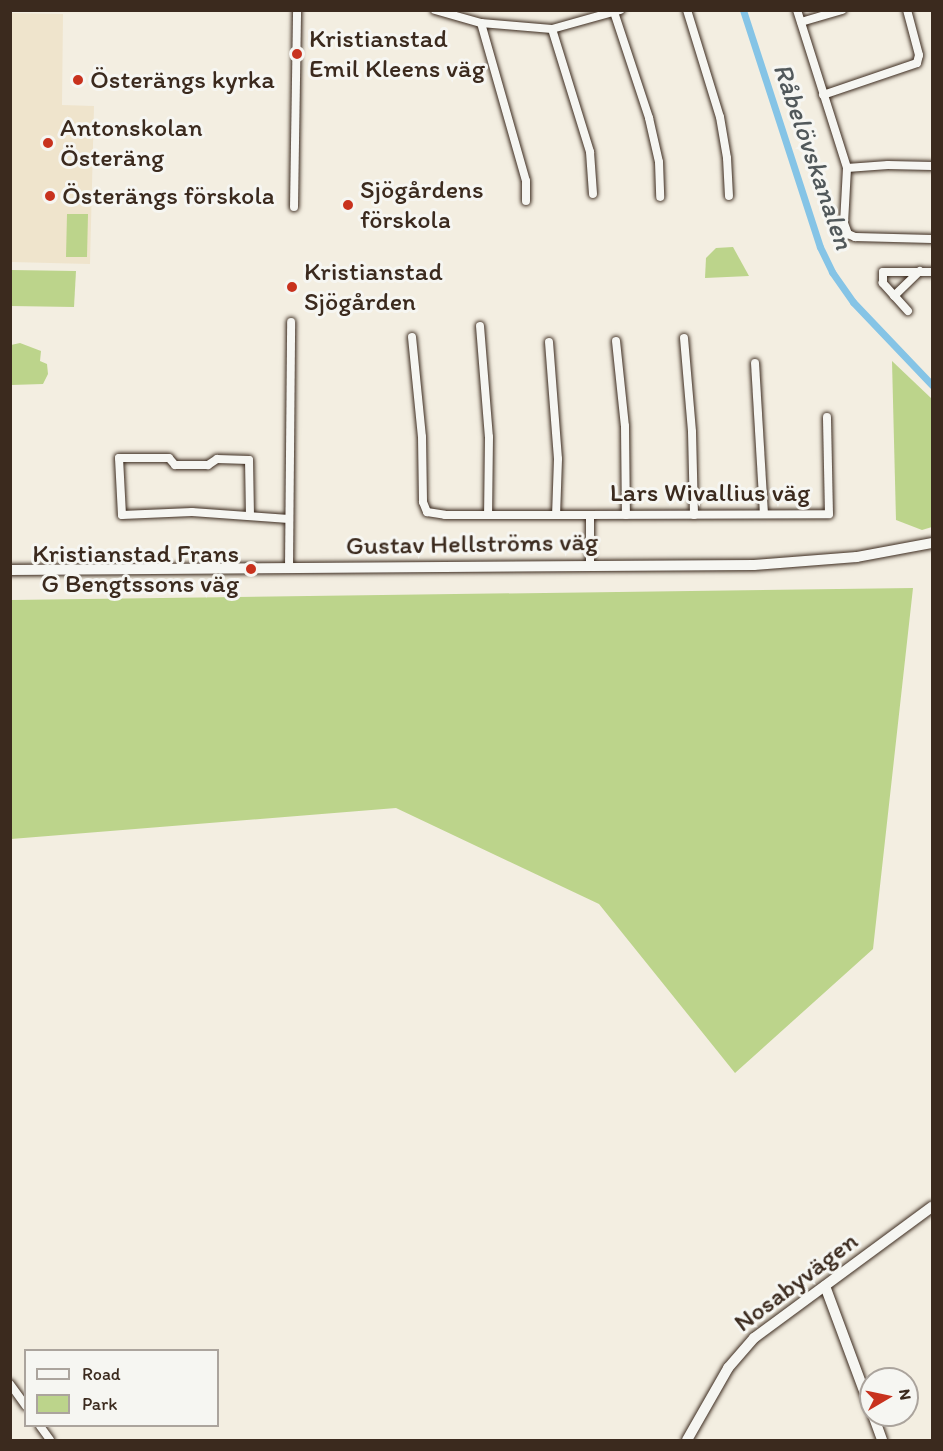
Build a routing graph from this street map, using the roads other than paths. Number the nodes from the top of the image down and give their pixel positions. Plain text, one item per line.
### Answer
1 (297, 10) edge
2 (435, 10) edge
3 (687, 10) edge
4 (797, 10) edge
5 (842, 10) edge
6 (907, 10) edge
7 (617, 11) edge
8 (801, 22) junction
9 (481, 23) junction
10 (552, 30) junction
11 (823, 95) junction
12 (933, 166) edge
13 (847, 168) junction
14 (593, 194) dead end
15 (660, 196) dead end
16 (729, 196) dead end
17 (526, 201) dead end
18 (294, 207) dead end
19 (933, 239) edge
20 (920, 271) junction
21 (933, 272) edge
22 (894, 296) junction
23 (908, 311) dead end
24 (291, 322) dead end
25 (480, 326) dead end
26 (412, 337) dead end
27 (684, 338) dead end
28 (616, 341) dead end
29 (549, 342) dead end
30 (755, 363) dead end
31 (827, 417) dead end
32 (764, 514) junction
33 (488, 515) junction
34 (556, 515) junction
35 (591, 515) junction
36 (627, 515) junction
37 (694, 515) junction
38 (250, 516) junction
39 (289, 519) junction
40 (933, 543) edge
41 (590, 565) junction
42 (289, 569) junction
43 (10, 570) edge
44 (933, 1207) edge
45 (825, 1286) junction
46 (859, 1378) edge
47 (10, 1384) edge
48 (24, 1403) edge
49 (41, 1427) edge
50 (50, 1440) edge
51 (687, 1440) edge

1 - 18 street
2 - 9 street
3 - 16 street
4 - 8 street
5 - 8 street
6 - 11 street
7 - 10 street
7 - 15 street
8 - 11 street
9 - 10 street
9 - 17 street
10 - 14 street
11 - 13 street
12 - 13 street
13 - 19 street
20 - 21 street
20 - 22 street
20 - 22 street
22 - 23 street
24 - 39 street
25 - 33 street
26 - 33 street, Lars Wivallius väg
27 - 37 street
28 - 36 street
29 - 34 street
30 - 32 street
31 - 32 street, Lars Wivallius väg
32 - 37 street, Lars Wivallius väg
33 - 34 street, Lars Wivallius väg
34 - 35 street, Lars Wivallius väg
35 - 36 street, Lars Wivallius väg
35 - 41 street, Lars Wivallius väg
36 - 37 street, Lars Wivallius väg
38 - 38 street
38 - 39 street
39 - 42 street
40 - 41 street, Gustav Hellströms väg
41 - 42 street, Gustav Hellströms väg
42 - 43 street, Gustav Hellströms väg
44 - 45 street, Nosabyvägen
45 - 46 street
45 - 51 street, Nosabyvägen
47 - 48 street
49 - 50 street

